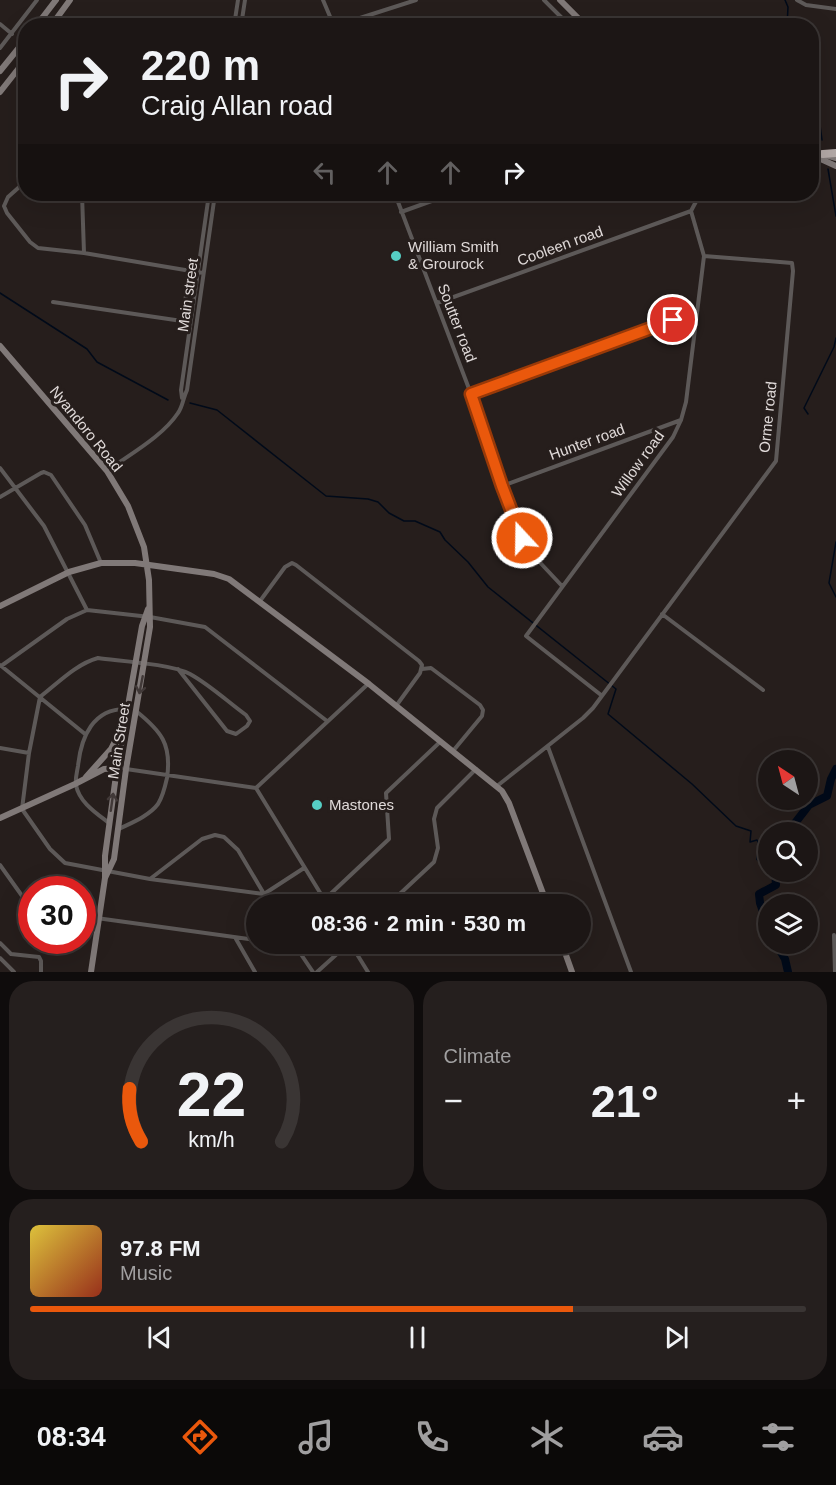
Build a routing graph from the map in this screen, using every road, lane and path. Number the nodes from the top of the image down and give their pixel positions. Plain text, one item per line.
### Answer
1 (37, 0) edge
2 (56, 0) edge
3 (70, 0) edge
4 (238, 0) edge
5 (245, 0) edge
6 (324, 0) edge
7 (416, 0) edge
8 (544, 0) edge
9 (560, 0) edge
10 (797, 0) edge
11 (836, 9) edge
12 (559, 16) edge
13 (24, 18) edge
14 (42, 18) edge
15 (57, 18) edge
16 (235, 18) edge
17 (242, 18) edge
18 (331, 18) edge
19 (359, 18) edge
20 (578, 18) edge
21 (0, 24) edge
22 (18, 26) edge
23 (12, 34) junction
24 (0, 48) edge
25 (18, 49) edge
26 (18, 69) edge
27 (0, 71) edge
28 (0, 92) edge
29 (819, 153) edge
30 (836, 153) edge
31 (824, 154) junction
32 (819, 158) edge
33 (836, 158) edge
34 (836, 166) edge
35 (18, 189) edge
36 (82, 201) edge
37 (208, 201) edge
38 (214, 201) edge
39 (397, 201) edge
40 (432, 201) edge
41 (696, 201) edge
42 (691, 211) junction
43 (401, 212) junction
44 (84, 253) junction
45 (704, 256) junction
46 (190, 270) junction
47 (197, 271) junction
48 (203, 273) junction
49 (53, 302) dead end
50 (437, 303) junction
51 (696, 312) junction
52 (0, 346) edge
53 (471, 394) junction
54 (183, 398) junction
55 (681, 420) junction
56 (0, 468) edge
57 (107, 471) junction
58 (502, 486) junction
59 (14, 488) junction
60 (0, 497) edge
61 (141, 535) joint
62 (102, 563) junction
63 (147, 565) junction
64 (69, 572) junction
65 (562, 586) junction
66 (260, 601) junction
67 (0, 606) edge
68 (87, 610) junction
69 (662, 614) junction
70 (148, 616) junction
71 (135, 663) junction
72 (145, 664) junction
73 (1, 666) edge
74 (178, 669) junction
75 (422, 669) junction
76 (369, 684) junction
77 (763, 690) dead end
78 (602, 695) junction
79 (40, 697) junction
80 (396, 706) junction
81 (127, 709) junction
82 (136, 710) junction
83 (124, 722) junction
84 (327, 722) junction
85 (85, 734) junction
86 (441, 741) junction
87 (548, 747) junction
88 (0, 748) edge
89 (453, 751) junction
90 (29, 753) junction
91 (117, 768) junction
92 (126, 769) junction
93 (476, 769) junction
94 (167, 773) junction
95 (83, 779) junction
96 (75, 784) junction
97 (497, 786) junction
98 (256, 788) junction
99 (22, 809) junction
100 (0, 818) edge
101 (109, 824) junction
102 (118, 830) junction
103 (0, 865) edge
104 (304, 868) junction
105 (107, 869) junction
106 (150, 879) junction
107 (18, 890) edge
108 (264, 894) junction
109 (321, 894) edge
110 (334, 894) edge
111 (400, 894) edge
112 (543, 894) edge
113 (96, 918) edge
114 (100, 918) junction
115 (834, 935) dead end
116 (236, 939) junction
117 (246, 940) edge
118 (0, 943) edge
119 (302, 954) edge
120 (336, 954) edge
121 (357, 954) edge
122 (566, 954) edge
123 (0, 958) edge
124 (14, 972) edge
125 (41, 972) edge
126 (91, 972) edge
127 (255, 972) edge
128 (315, 972) edge
129 (368, 972) edge
130 (572, 972) edge
131 (631, 972) edge
132 (835, 972) edge

1 - 13 street
2 - 14 street
3 - 15 street
4 - 16 street
5 - 17 street
6 - 18 street
7 - 19 street
8 - 12 street
9 - 20 street
10 - 11 street
21 - 23 street
22 - 23 street
23 - 24 street
25 - 27 street
26 - 28 street
29 - 31 street
30 - 31 highway
31 - 33 street
32 - 34 street
35 - 44 street
36 - 44 street
37 - 47 street, Main street
38 - 48 street, Main street
39 - 43 street, Soutter road
40 - 43 street
41 - 42 street
42 - 45 street, Willow road
42 - 50 street, Cooleen road
43 - 50 street, Soutter road
44 - 46 street
45 - 51 street, Willow road
45 - 69 street, Orme road
46 - 47 street
46 - 49 street
47 - 48 street
47 - 54 street, Main street
48 - 54 street, Main street
50 - 53 street, Soutter road
51 - 53 street
51 - 55 street, Willow road
52 - 57 street, Nyandoro Road
53 - 58 street, Soutter road
54 - 57 street, Main street
55 - 58 street, Hunter road
55 - 65 street, Willow road
56 - 59 street
57 - 61 street, Nyandoro Road
58 - 65 street, Soutter road
59 - 60 street
59 - 62 street
59 - 64 street
61 - 63 street, Main Street
62 - 63 street
62 - 64 street
63 - 66 street
63 - 70 street, Main Street
64 - 67 street
64 - 68 street
65 - 78 street, Willow road
66 - 75 street
66 - 76 street
68 - 70 street
68 - 73 street
69 - 77 street
69 - 78 street, Orme road
70 - 71 street, Main Street
70 - 72 street, Main Street
70 - 84 street
71 - 72 street
71 - 79 street
71 - 81 street, Main Street
72 - 74 street
72 -> 82 street, Main Street
73 - 79 street
74 - 74 street
75 - 80 street
75 - 89 street
76 - 80 street
76 - 84 street
78 - 87 street
79 - 85 street
79 - 90 street
80 - 86 street
81 - 83 street, Main Street
81 - 85 street
82 - 92 street, Main Street
82 - 94 street
83 - 91 street, Main Street
83 - 95 street
84 - 98 street
85 - 96 street
86 - 89 street
86 - 110 street
87 - 97 street
87 - 131 street
88 - 90 street
89 - 93 street
90 - 99 street
91 - 92 street
91 - 95 street
101 -> 91 street, Main Street
92 - 94 street
92 - 102 street, Main Street
93 - 97 street
93 - 111 street
94 - 98 street
94 - 102 street
95 - 96 street
96 - 99 street
96 - 101 street
97 - 112 street
98 - 104 street
99 - 100 street
99 - 105 street
101 - 105 street, Main Street
102 - 105 street, Main Street
103 - 107 street
104 - 108 street
104 - 109 street
105 - 106 street
105 - 114 street, Main Street
106 - 108 street
106 - 108 street
113 - 114 street
114 - 116 street
114 - 126 street, Main Street
115 - 132 street
116 - 117 street
116 - 127 street
118 - 125 street
119 - 128 street
120 - 128 street
121 - 129 street
122 - 130 street
123 - 124 street

